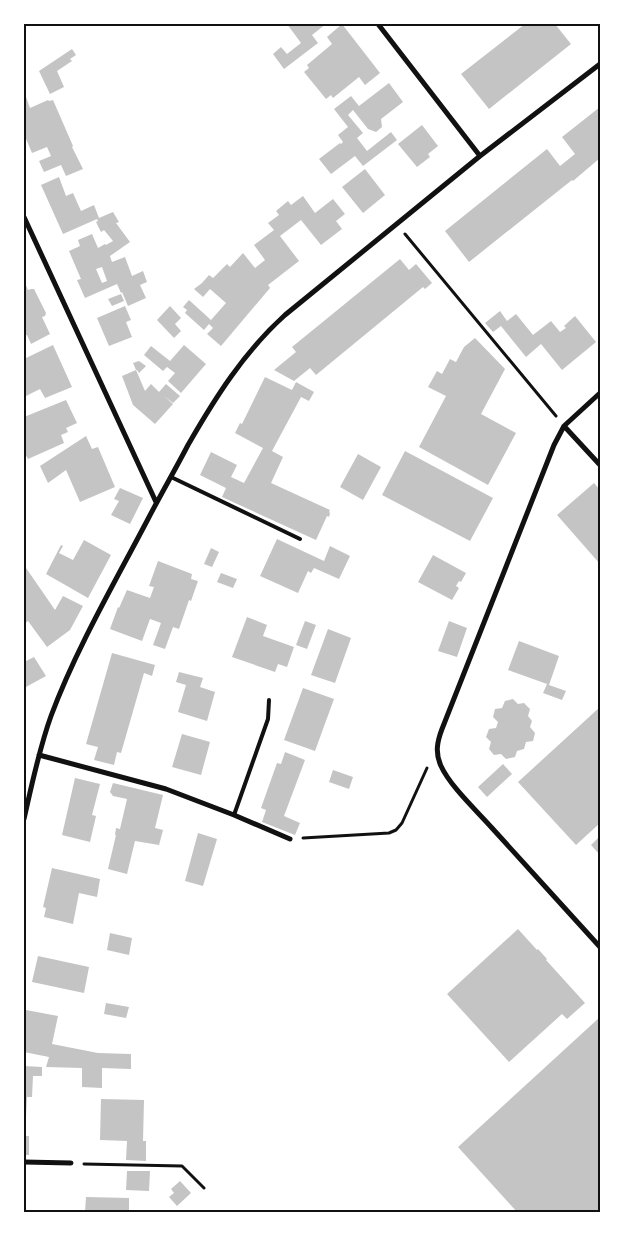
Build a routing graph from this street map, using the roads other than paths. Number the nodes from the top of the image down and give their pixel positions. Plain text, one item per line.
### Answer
1 (378, 24) edge
2 (600, 64) edge
3 (480, 156) junction
4 (24, 217) edge
5 (600, 393) edge
6 (564, 426) junction
7 (600, 465) edge
8 (170, 477) junction
9 (156, 502) junction
10 (300, 539) dead end
11 (268, 700) dead end
12 (39, 755) junction
13 (234, 815) junction
14 (24, 819) edge
15 (290, 839) road end
16 (600, 947) edge
17 (24, 1162) edge
18 (71, 1163) road end

1 - 3 street
2 - 3 street
3 - 8 street
4 - 9 street
5 - 6 street
6 - 7 street
6 - 16 street
8 - 9 street
8 - 10 lane
9 - 12 street
11 - 13 lane
12 - 13 street
12 - 14 street
13 - 15 street
17 - 18 street

